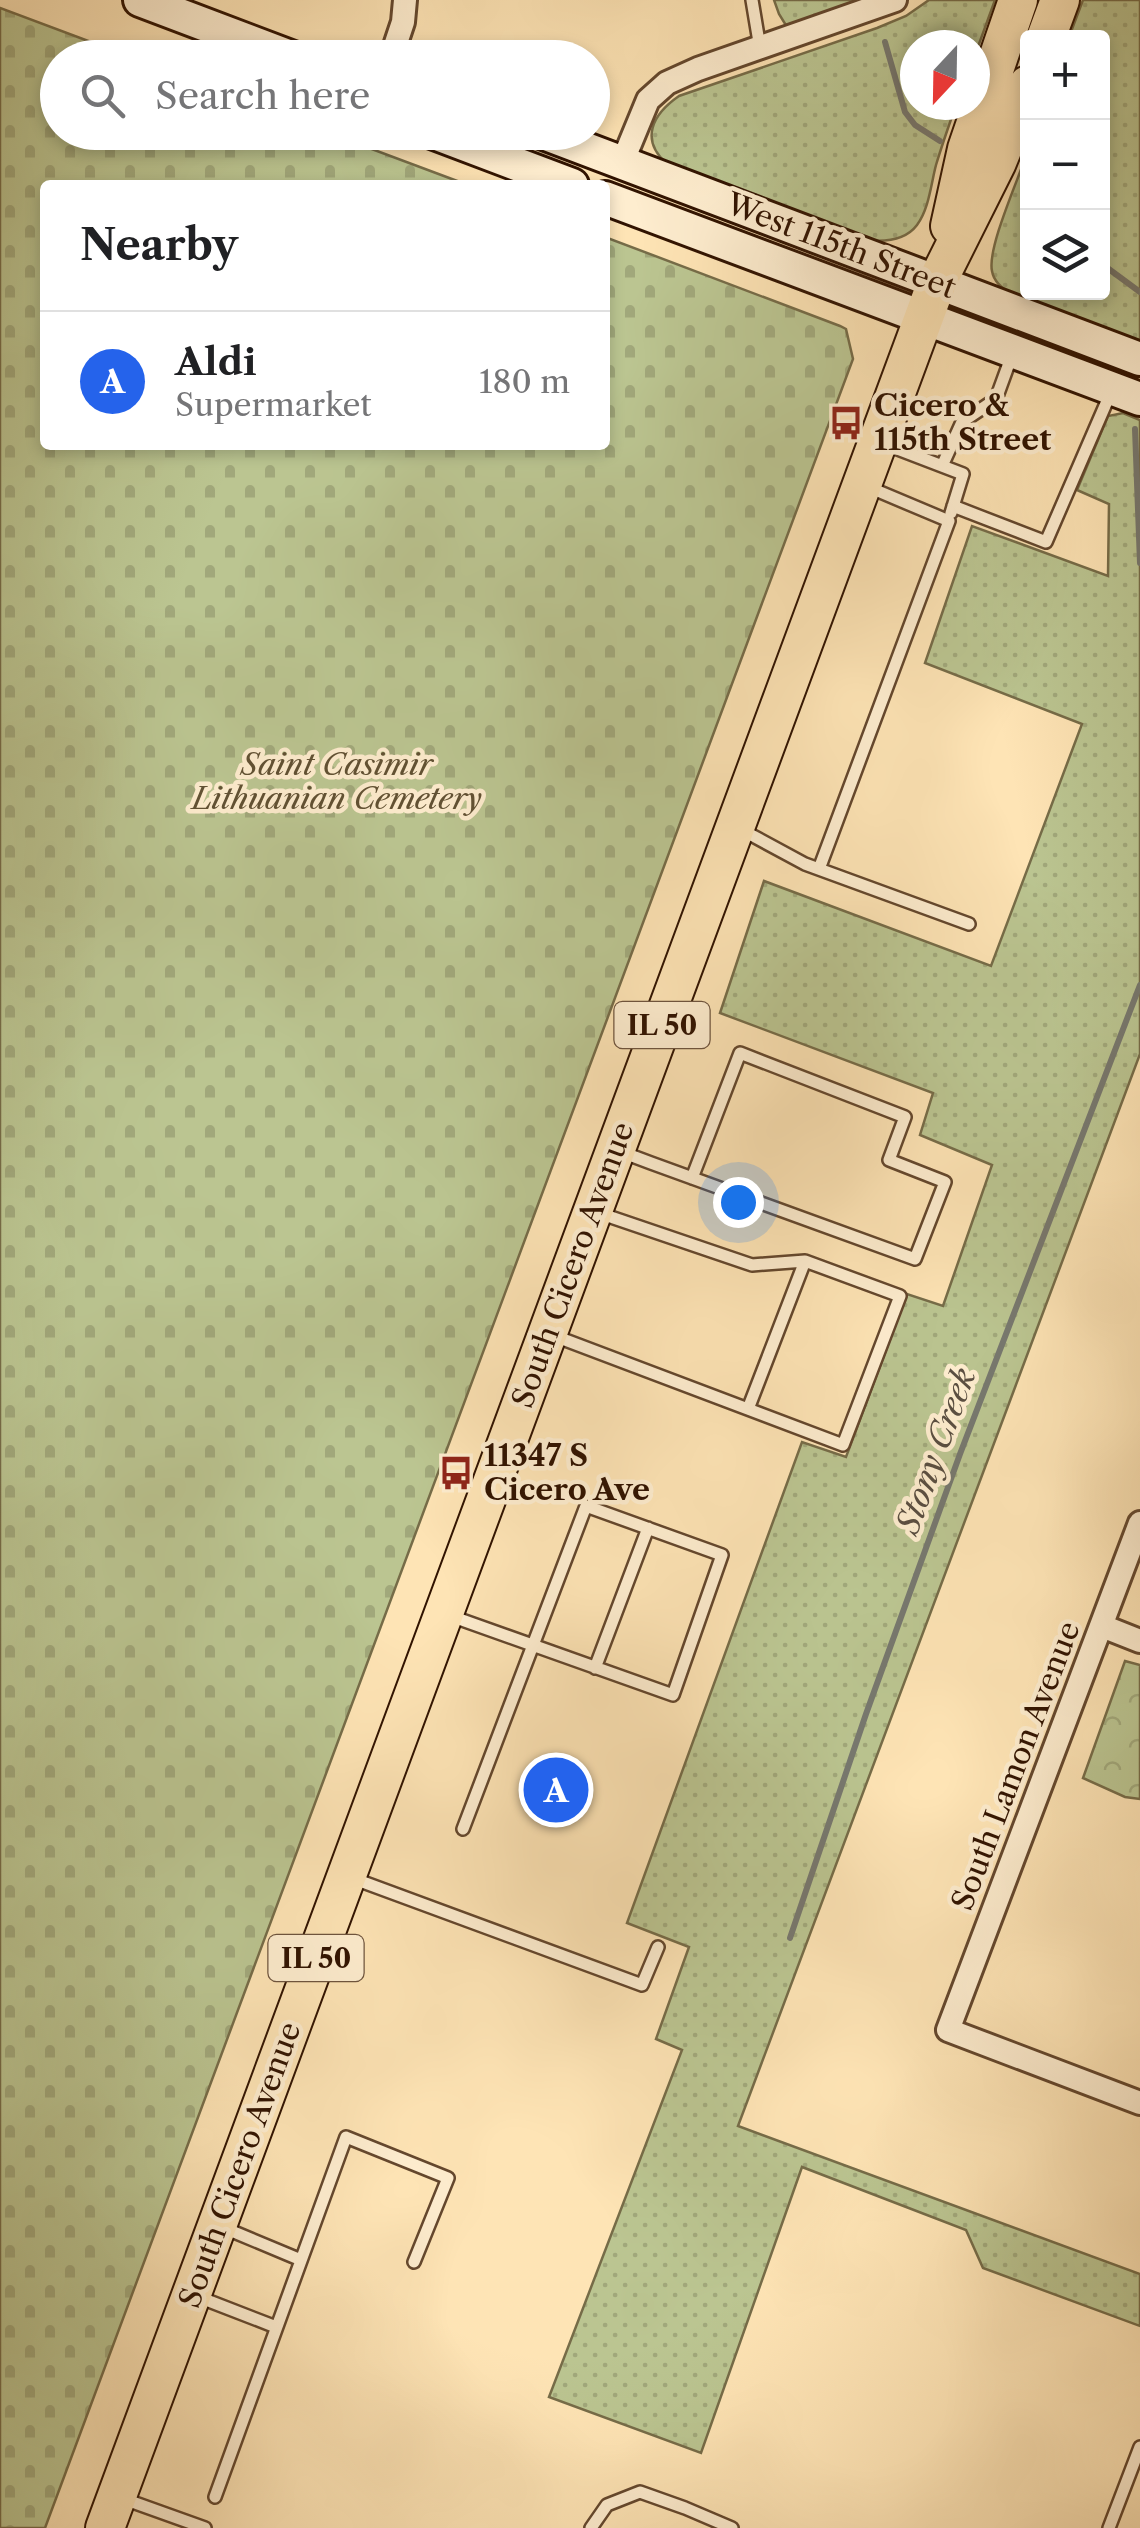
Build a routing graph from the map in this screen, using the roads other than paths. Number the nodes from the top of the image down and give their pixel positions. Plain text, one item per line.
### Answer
1 (140, 0) edge
2 (406, 0) edge
3 (752, 0) edge
4 (895, 0) edge
5 (1018, 0) edge
6 (1060, 0) edge
7 (1049, 30) edge
8 (246, 40) edge
9 (398, 40) edge
10 (760, 48) junction
11 (1020, 105) edge
12 (480, 150) edge
13 (588, 150) edge
14 (622, 163) junction
15 (559, 180) edge
16 (610, 200) edge
17 (937, 282) junction
18 (924, 318) junction
19 (1014, 351) junction
20 (1140, 359) edge
21 (1126, 394) edge
22 (878, 442) junction
23 (942, 466) junction
24 (862, 484) junction
25 (954, 506) junction
26 (949, 522) junction
27 (736, 827) junction
28 (819, 869) junction
29 (969, 924) dead end
30 (616, 1150) junction
31 (692, 1178) junction
32 (593, 1211) junction
33 (806, 1260) junction
34 (548, 1334) junction
35 (748, 1409) junction
36 (1140, 1523) edge
37 (648, 1528) junction
38 (444, 1614) junction
39 (1102, 1626) junction
40 (1140, 1641) edge
41 (533, 1645) junction
42 (595, 1668) junction
43 (462, 1829) dead end
44 (347, 1876) junction
45 (658, 1947) dead end
46 (1140, 2102) edge
47 (218, 2225) junction
48 (301, 2260) junction
49 (414, 2262) dead end
50 (192, 2294) junction
51 (276, 2327) junction
52 (1140, 2447) edge
53 (216, 2497) dead end
54 (111, 2512) edge
55 (205, 2528) edge
56 (591, 2528) edge
57 (732, 2528) edge
58 (1109, 2528) edge

1 - 8 street
2 - 9 street
3 - 10 lane
4 - 10 street
5 - 17 main road, IL 50
6 - 7 main road
10 - 14 street
11 - 17 main road, IL 50
12 - 15 street
13 - 14 street, West 115th Street
14 - 17 street, West 115th Street
16 - 18 street, West 115th Street
17 - 18 main road, South Cicero Avenue / IL 50
17 - 20 street, West 115th Street
18 - 19 street, West 115th Street
18 - 22 main road, South Cicero Avenue / IL 50
19 - 21 street, West 115th Street
19 - 23 lane
21 - 25 lane
22 - 23 lane
22 - 24 main road, South Cicero Avenue / IL 50
23 - 25 lane
24 - 26 lane
24 - 27 main road, South Cicero Avenue / IL 50
25 - 26 lane
26 - 28 lane
27 - 28 lane
27 - 30 main road, South Cicero Avenue / IL 50
28 - 29 lane
30 - 31 lane
30 - 32 main road, South Cicero Avenue / IL 50
31 - 31 lane
32 - 33 lane
32 - 34 main road, South Cicero Avenue / IL 50
33 - 35 lane
33 - 35 lane
34 - 35 lane
34 - 38 main road, South Cicero Avenue / IL 50
36 - 39 street, South Lamon Avenue
37 - 41 lane
37 - 42 lane
37 - 42 lane
38 - 41 lane
38 - 44 main road, South Cicero Avenue / IL 50
39 - 40 street
39 - 46 street, South Lamon Avenue
41 - 42 lane
41 - 43 lane
44 - 45 lane
44 - 47 main road, South Cicero Avenue / IL 50
47 - 48 lane
47 - 50 main road, South Cicero Avenue / IL 50
48 - 49 lane
48 - 51 lane
50 - 51 lane
50 - 54 main road, South Cicero Avenue / IL 50
51 - 53 lane
52 - 58 lane
54 - 55 lane
56 - 57 lane

